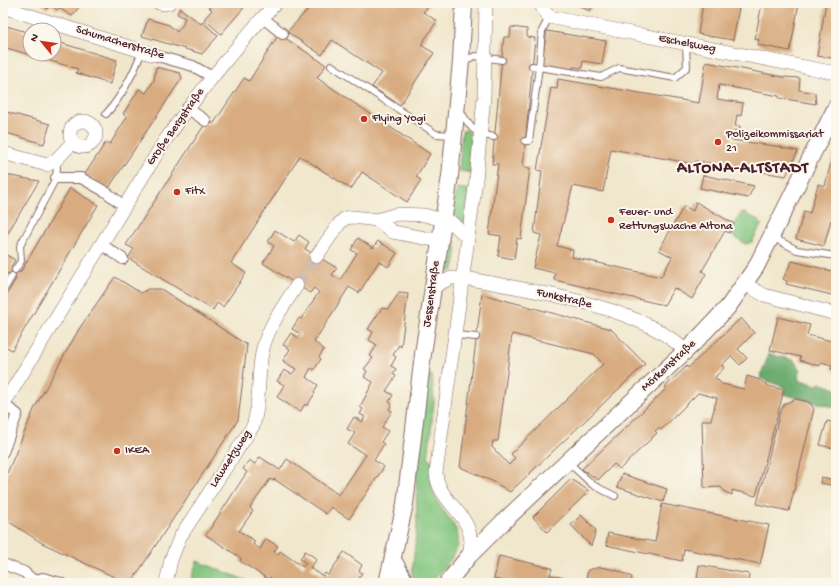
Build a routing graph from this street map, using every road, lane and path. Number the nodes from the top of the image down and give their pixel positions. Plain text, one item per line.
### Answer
1 (159, 3) edge
2 (169, 3) edge
3 (276, 3) edge
4 (464, 3) edge
5 (486, 3) edge
6 (3, 7) edge
7 (545, 9) edge
8 (263, 18) junction
9 (283, 34) dead end
10 (686, 44) junction
11 (148, 53) junction
12 (486, 57) junction
13 (502, 60) dead end
14 (461, 61) junction
15 (331, 65) dead end
16 (532, 66) dead end
17 (539, 68) junction
18 (836, 73) edge
19 (212, 77) junction
20 (458, 105) junction
21 (836, 107) edge
22 (187, 108) junction
23 (106, 114) dead end
24 (206, 121) dead end
25 (830, 132) edge
26 (454, 135) junction
27 (481, 135) junction
28 (494, 137) dead end
29 (527, 141) dead end
30 (72, 143) dead end
31 (3, 154) edge
32 (54, 162) junction
33 (56, 178) junction
34 (124, 206) junction
35 (444, 219) junction
36 (377, 220) junction
37 (771, 236) junction
38 (468, 238) junction
39 (440, 241) junction
40 (101, 244) junction
41 (836, 256) edge
42 (316, 257) tunnel mouth
43 (123, 259) dead end
44 (15, 270) dead end
45 (12, 276) dead end
46 (464, 278) junction
47 (746, 284) junction
48 (297, 285) tunnel mouth
49 (434, 287) junction
50 (3, 291) edge
51 (836, 314) edge
52 (456, 335) junction
53 (476, 338) dead end
54 (685, 352) junction
55 (3, 404) edge
56 (3, 452) edge
57 (568, 462) junction
58 (616, 496) dead end
59 (470, 556) junction
60 (394, 560) junction
61 (3, 564) edge
62 (30, 581) edge
63 (61, 583) edge
64 (166, 583) edge
65 (387, 583) edge
66 (406, 583) edge
67 (447, 583) edge

1 - 2 street
3 - 8 street, Große Bergstraße
4 - 14 street, Jessenstraße
5 - 12 street
6 - 11 street, Schumacherstraße
7 - 10 street, Eschelsweg
7 - 17 lane
8 - 9 street
8 - 19 street, Große Bergstraße
10 - 17 lane
10 - 18 street, Eschelsweg
11 - 19 street, Schumacherstraße
11 - 23 lane
12 - 13 lane
12 - 14 lane
12 - 27 street
14 - 20 street, Jessenstraße
15 - 26 lane
16 - 17 lane
17 - 29 lane
19 - 22 street, Große Bergstraße
20 - 26 street, Jessenstraße
20 - 27 lane
21 - 25 street, Mörkenstraße
22 - 24 street
22 - 34 street, Große Bergstraße
25 - 37 street, Mörkenstraße
26 - 35 street, Jessenstraße
27 - 28 lane
27 - 38 street
30 - 32 street
31 - 32 street
32 - 33 lane
33 - 34 street
33 - 44 lane
34 - 40 street, Große Bergstraße
35 - 36 street
35 - 38 street
35 - 39 street, Jessenstraße
36 - 39 street
36 - 42 street
37 - 41 lane
37 - 47 street, Mörkenstraße
38 - 46 street
39 - 49 street, Jessenstraße
40 - 43 street
40 - 55 street, Große Bergstraße
45 - 50 lane
46 - 49 street, Funkstraße
46 - 52 street
46 - 54 street, Funkstraße
47 - 51 street
47 - 54 street, Mörkenstraße
48 - 64 street, Lawaetzweg
49 - 60 street, Jessenstraße
52 - 53 lane
52 - 59 street
54 - 57 street, Mörkenstraße
55 - 56 street, Große Bergstraße
57 - 58 lane
57 - 59 street, Mörkenstraße
59 - 67 street, Mörkenstraße
60 - 65 street, Jessenstraße
60 - 66 street
61 - 62 street
62 - 63 street

